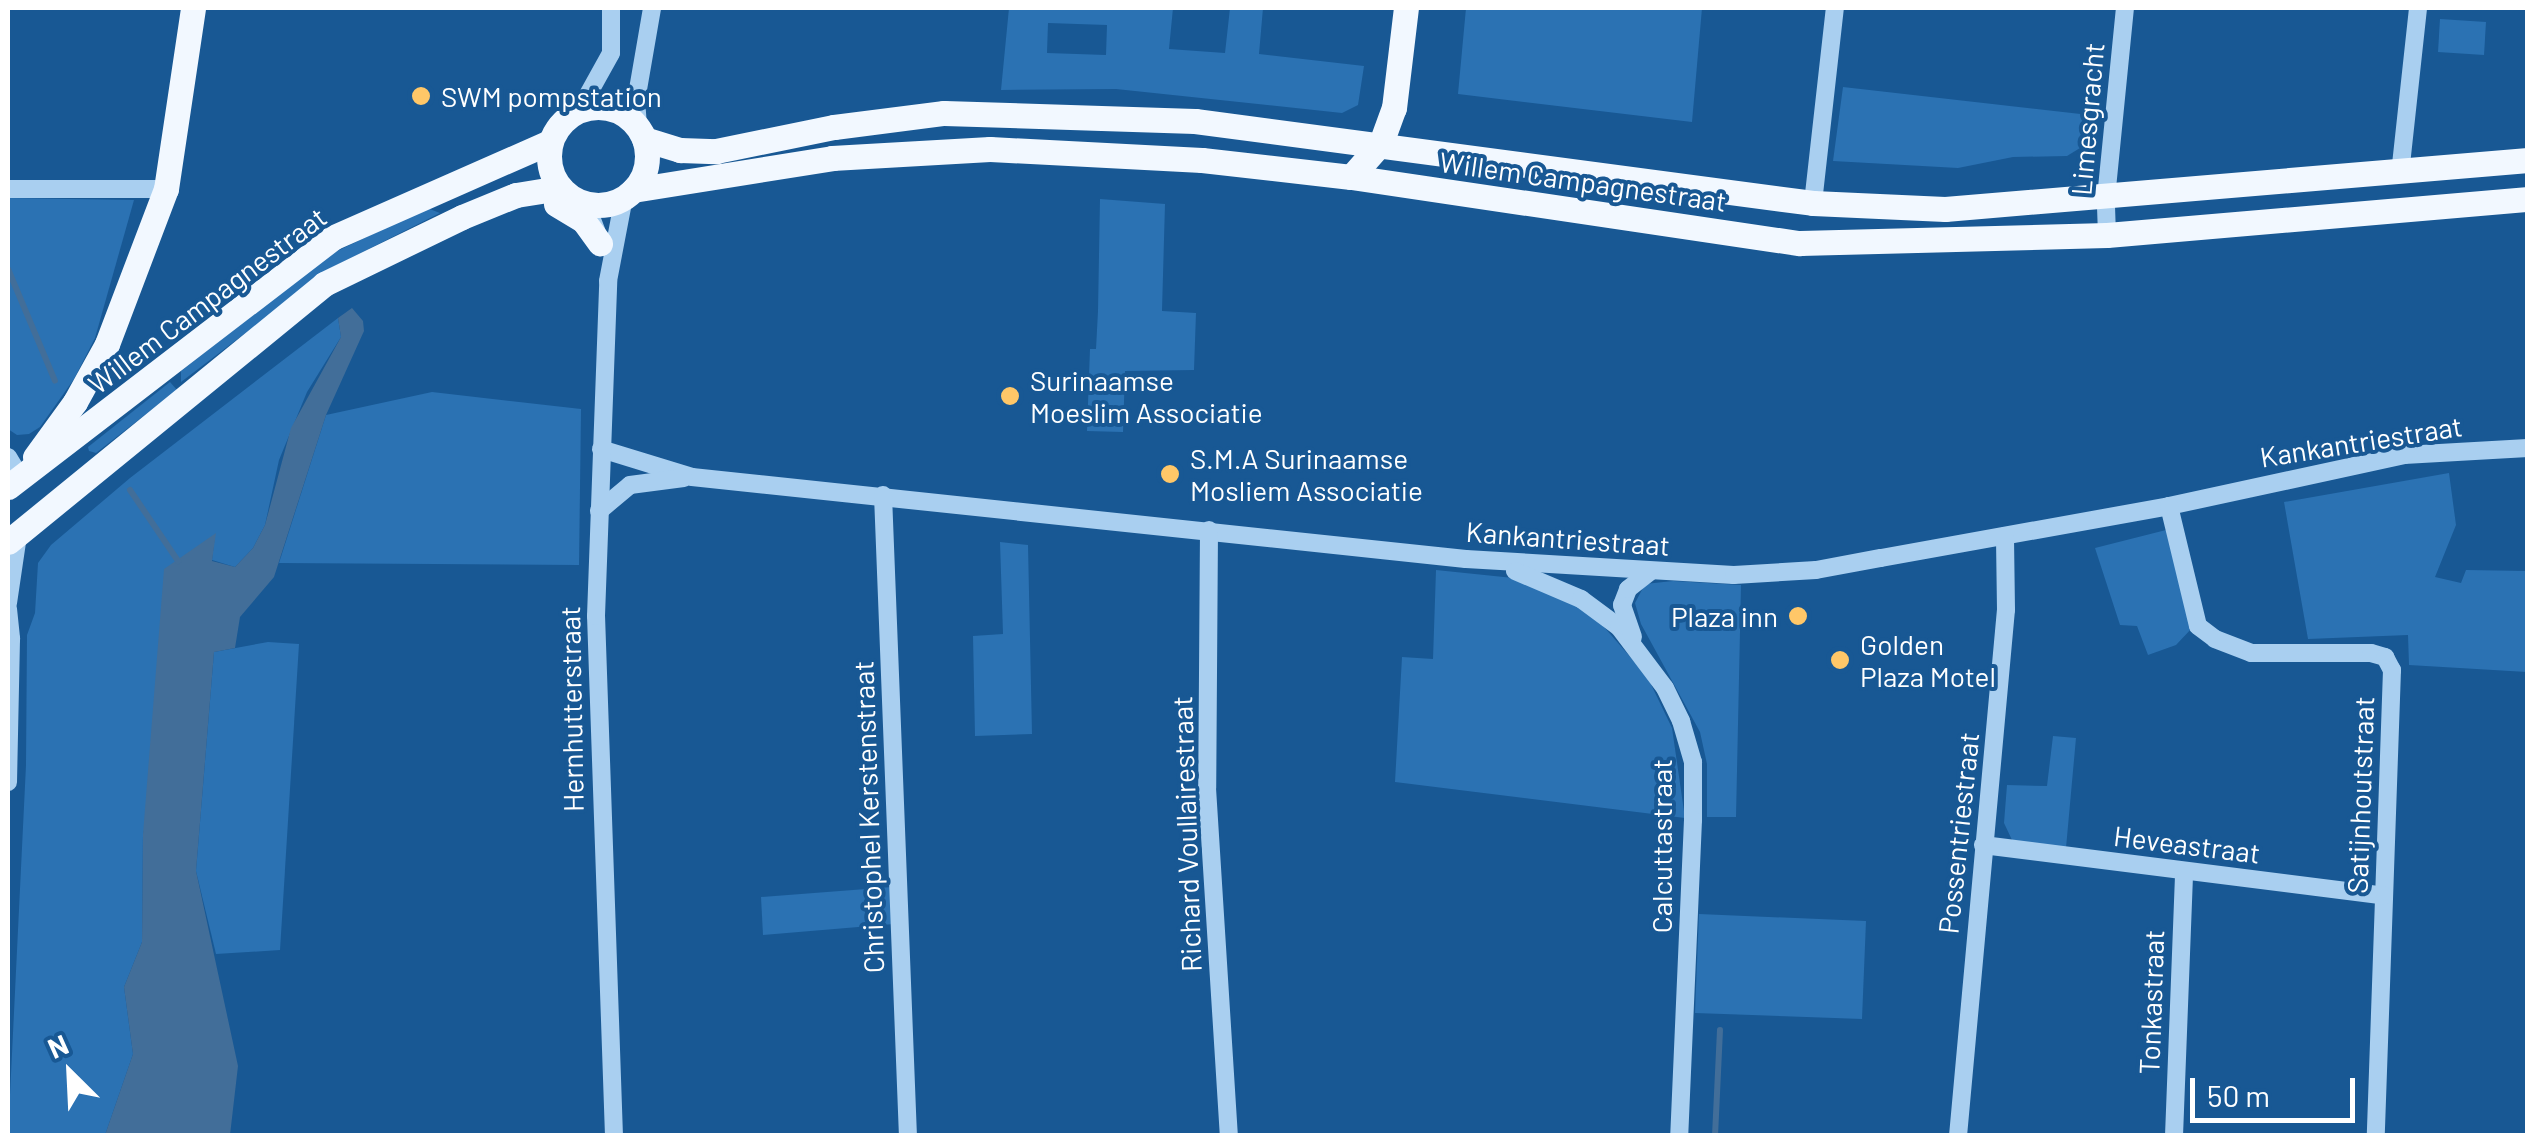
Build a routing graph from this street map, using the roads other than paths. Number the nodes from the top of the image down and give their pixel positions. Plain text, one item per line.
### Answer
1 (193, 8) edge
2 (611, 8) edge
3 (652, 8) edge
4 (1406, 8) edge
5 (1835, 8) edge
6 (2125, 8) edge
7 (2418, 8) edge
8 (580, 110) junction
9 (641, 133) junction
10 (550, 142) junction
11 (1380, 143) junction
12 (2528, 160) edge
13 (2400, 174) junction
14 (1352, 176) junction
15 (8, 188) edge
16 (560, 188) junction
17 (166, 189) junction
18 (629, 193) junction
19 (516, 195) junction
20 (2106, 198) junction
21 (2528, 199) edge
22 (1813, 203) junction
23 (586, 204) junction
24 (2107, 235) junction
25 (600, 243) junction
26 (608, 281) junction
27 (2528, 448) edge
28 (602, 449) junction
29 (12, 474) edge
30 (692, 477) junction
31 (883, 496) junction
32 (2169, 506) junction
33 (599, 512) junction
34 (1209, 530) junction
35 (2005, 536) junction
36 (13, 538) edge
37 (1466, 559) junction
38 (1650, 572) junction
39 (8, 606) edge
40 (1636, 646) junction
41 (8, 782) edge
42 (1983, 846) junction
43 (2184, 872) junction
44 (2384, 896) junction
45 (614, 1136) edge
46 (908, 1136) edge
47 (1229, 1136) edge
48 (1679, 1136) edge
49 (1958, 1136) edge
50 (2174, 1136) edge
51 (2376, 1136) edge

1 - 17 main road
2 - 8 street
3 - 9 street
4 - 11 main road
5 - 22 street
6 - 20 street, Limesgracht
7 - 13 street
8 - 9 main road
8 - 10 main road
9 - 11 main road, Willem Campagnestraat
9 - 18 main road
10 - 16 main road
10 - 29 main road, Willem Campagnestraat
11 - 14 main road
11 - 22 main road, Willem Campagnestraat
12 - 13 main road, Willem Campagnestraat
13 - 20 main road, Willem Campagnestraat
14 - 18 main road, Willem Campagnestraat
14 - 24 main road, Willem Campagnestraat
15 - 17 street
16 - 19 main road, Willem Campagnestraat
16 - 23 main road
17 - 29 main road
18 - 23 main road
18 - 26 street, Hernhutterstraat
19 - 25 main road
19 - 36 main road, Willem Campagnestraat
20 - 22 main road, Willem Campagnestraat
20 - 24 street, Limesgracht
21 - 24 main road, Willem Campagnestraat
23 - 25 street, Hernhutterstraat
25 - 26 street, Hernhutterstraat
26 - 28 street, Hernhutterstraat
27 - 32 street, Kankantriestraat
28 - 30 street, Kankantriestraat
28 - 33 street, Hernhutterstraat
30 - 31 street, Kankantriestraat
30 - 33 street
31 - 34 street, Kankantriestraat
31 - 46 street, Christophel Kerstenstraat
32 - 35 street, Kankantriestraat
32 - 44 street, Satijnhoutstraat
33 - 45 street, Hernhutterstraat
34 - 37 street, Kankantriestraat
34 - 47 street, Richard Voullairestraat
35 - 38 street, Kankantriestraat
35 - 42 street, Possentriestraat
36 - 39 street
37 - 38 street, Kankantriestraat
37 - 40 street, Calcuttastraat
38 - 40 street
39 - 41 street
40 - 48 street, Calcuttastraat
42 - 43 street, Heveastraat
42 - 49 street, Possentriestraat
43 - 44 street, Heveastraat
43 - 50 street, Tonkastraat
44 - 51 street, Satijnhoutstraat

